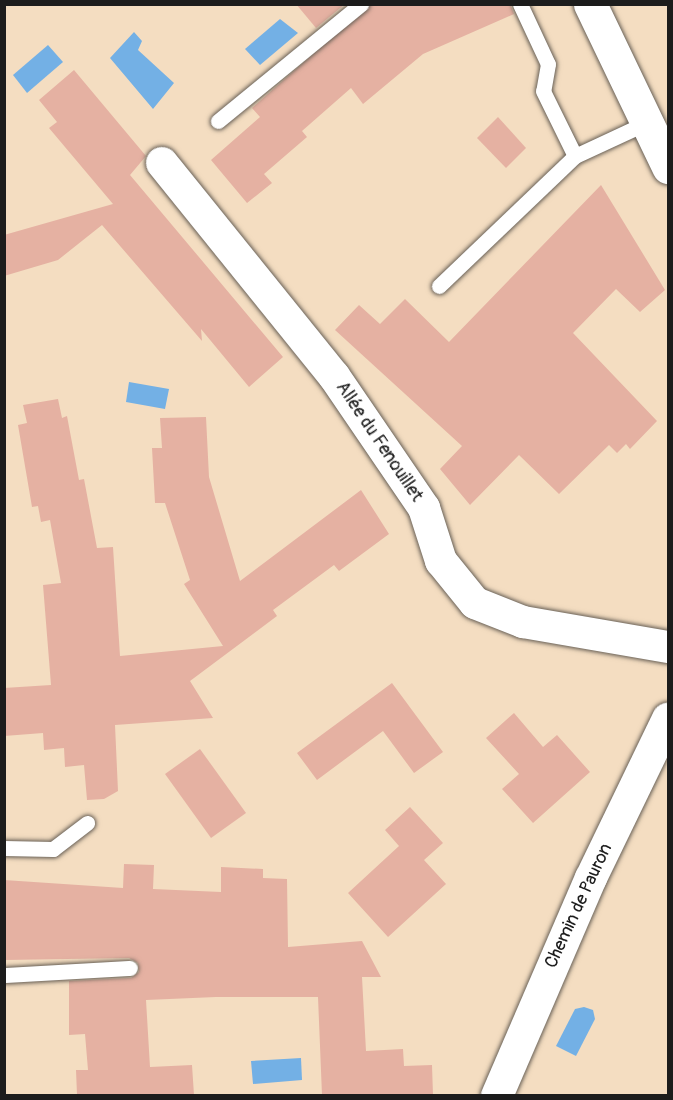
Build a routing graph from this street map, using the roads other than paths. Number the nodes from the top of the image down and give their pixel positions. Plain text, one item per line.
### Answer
1 (361, 4) edge
2 (520, 4) edge
3 (591, 4) edge
4 (218, 121) dead end
5 (646, 123) junction
6 (575, 156) junction
7 (162, 163) dead end
8 (669, 166) edge
9 (438, 286) dead end
10 (669, 647) edge
11 (669, 719) edge
12 (87, 823) dead end
13 (4, 848) edge
14 (130, 968) dead end
15 (4, 975) edge
16 (497, 1095) edge

1 - 4 lane
2 - 6 lane
3 - 5 street
5 - 6 lane
5 - 8 street
6 - 9 lane
7 - 10 street, Allée du Fenouillet
11 - 16 street, Chemin de Pauron
12 - 13 lane
14 - 15 lane

